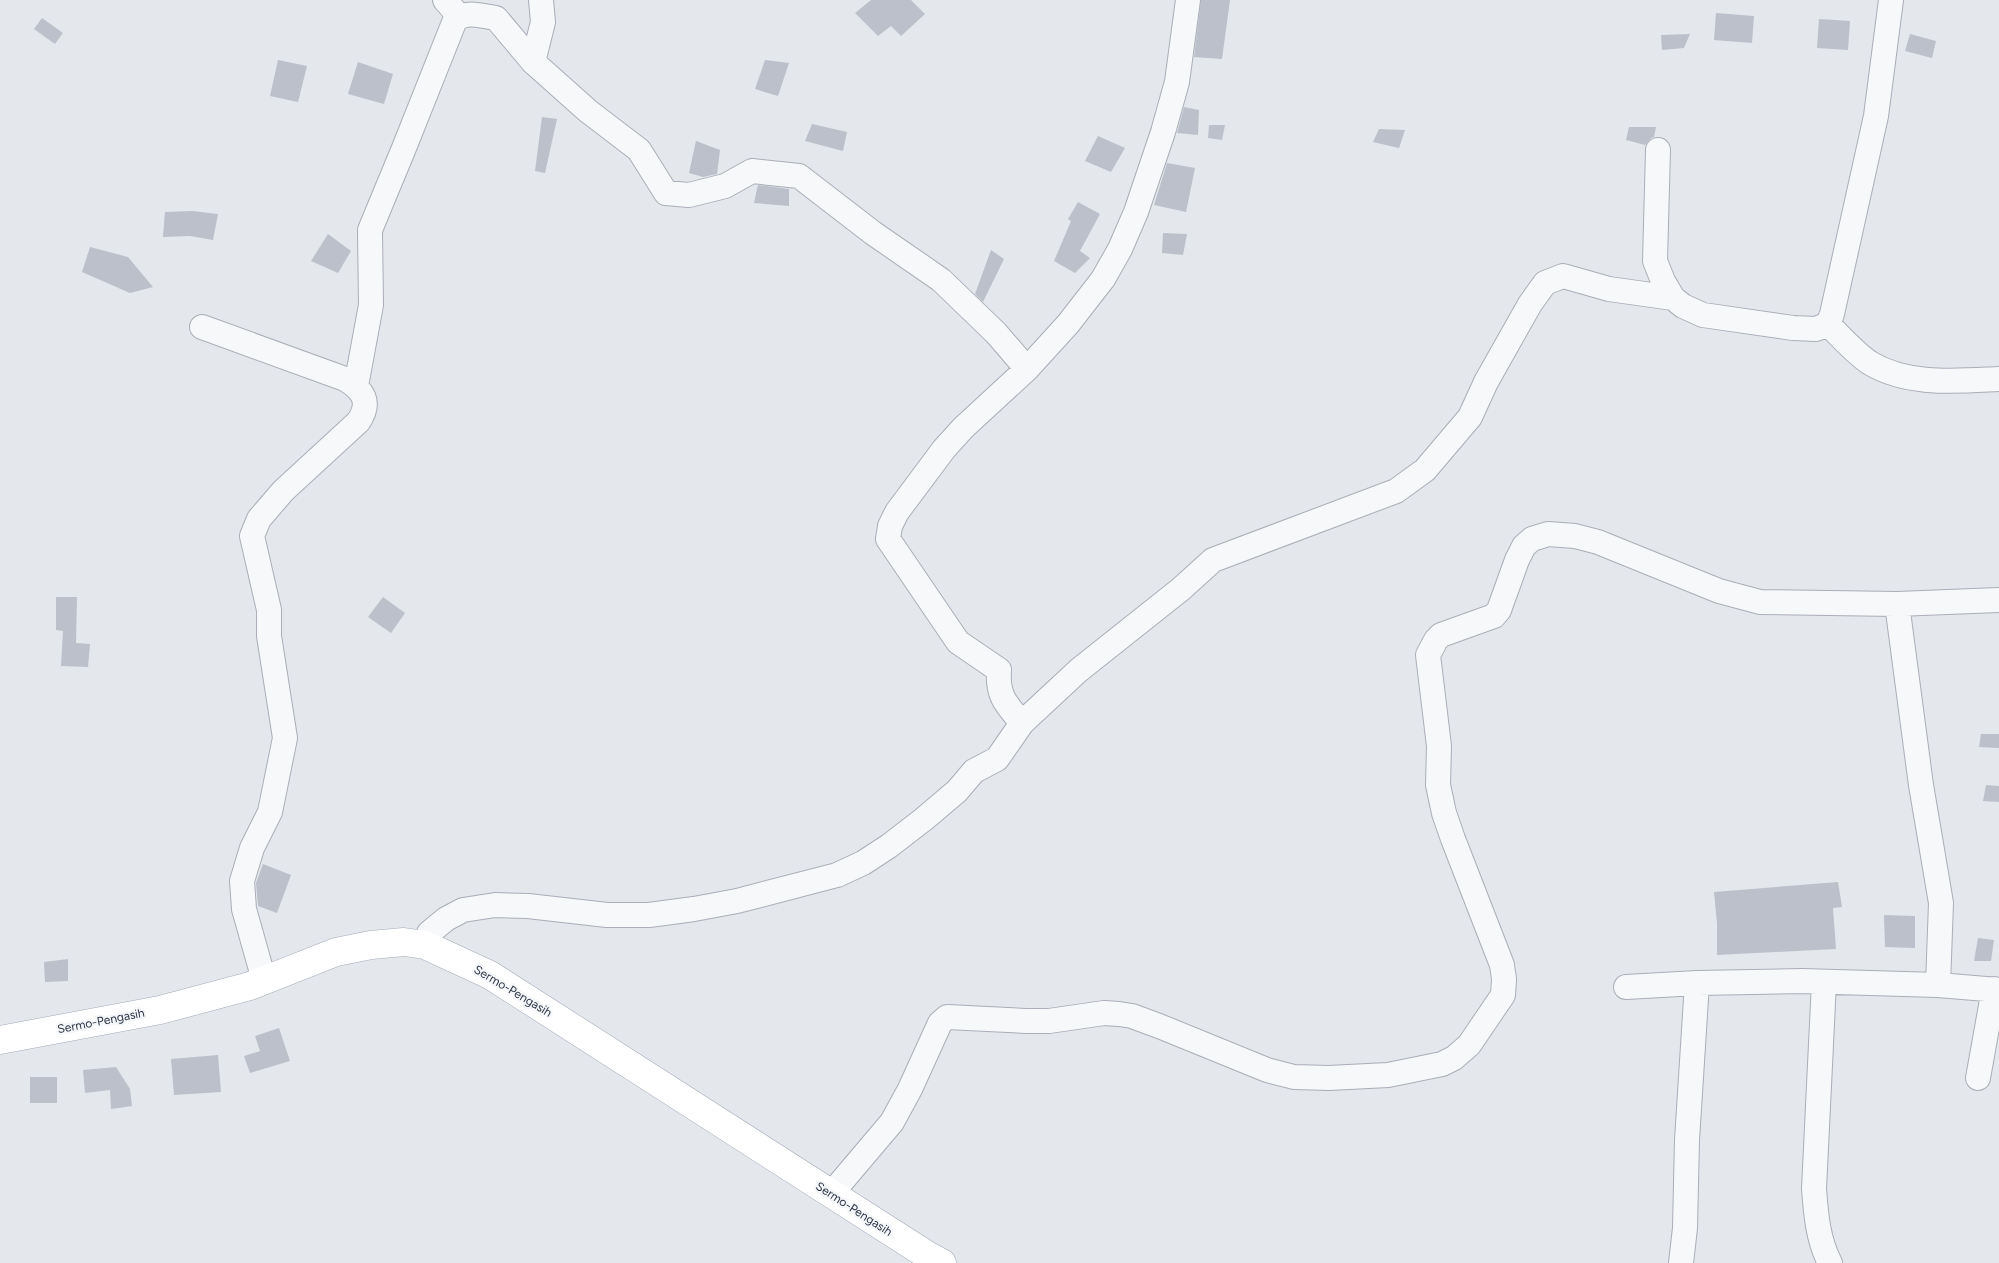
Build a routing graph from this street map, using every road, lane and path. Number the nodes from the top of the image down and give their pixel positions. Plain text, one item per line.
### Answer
1 (541, 0) edge
2 (1188, 0) edge
3 (1891, 0) edge
4 (452, 8) edge
5 (533, 62) junction
6 (1658, 150) dead end
7 (1673, 298) junction
8 (1828, 324) junction
9 (202, 328) dead end
10 (1027, 369) junction
11 (1999, 379) edge
12 (356, 386) junction
13 (1999, 600) edge
14 (1897, 604) junction
15 (1022, 723) junction
16 (425, 944) junction
17 (264, 980) junction
18 (1824, 982) junction
19 (1697, 983) junction
20 (1938, 986) junction
21 (1626, 987) dead end
22 (1996, 989) edge
23 (0, 1040) edge
24 (1978, 1078) dead end
25 (831, 1194) junction
26 (942, 1263) edge
27 (1681, 1263) edge
28 (1830, 1263) edge

1 - 5 street
2 - 10 street
3 - 8 street
4 - 5 street
4 - 12 street
5 - 10 street
6 - 7 street
7 - 8 street
7 - 15 street
8 - 11 street
9 - 12 street
10 - 15 street
12 - 17 street
13 - 14 street
14 - 20 street
14 - 25 street
15 - 16 street
16 - 17 main road, Sermo-Pengasih
16 - 25 main road, Sermo-Pengasih
17 - 23 main road, Sermo-Pengasih
18 - 19 street
18 - 20 street
18 - 28 street
19 - 21 street
19 - 27 street
20 - 22 street
22 - 24 street
25 - 26 main road, Sermo-Pengasih

